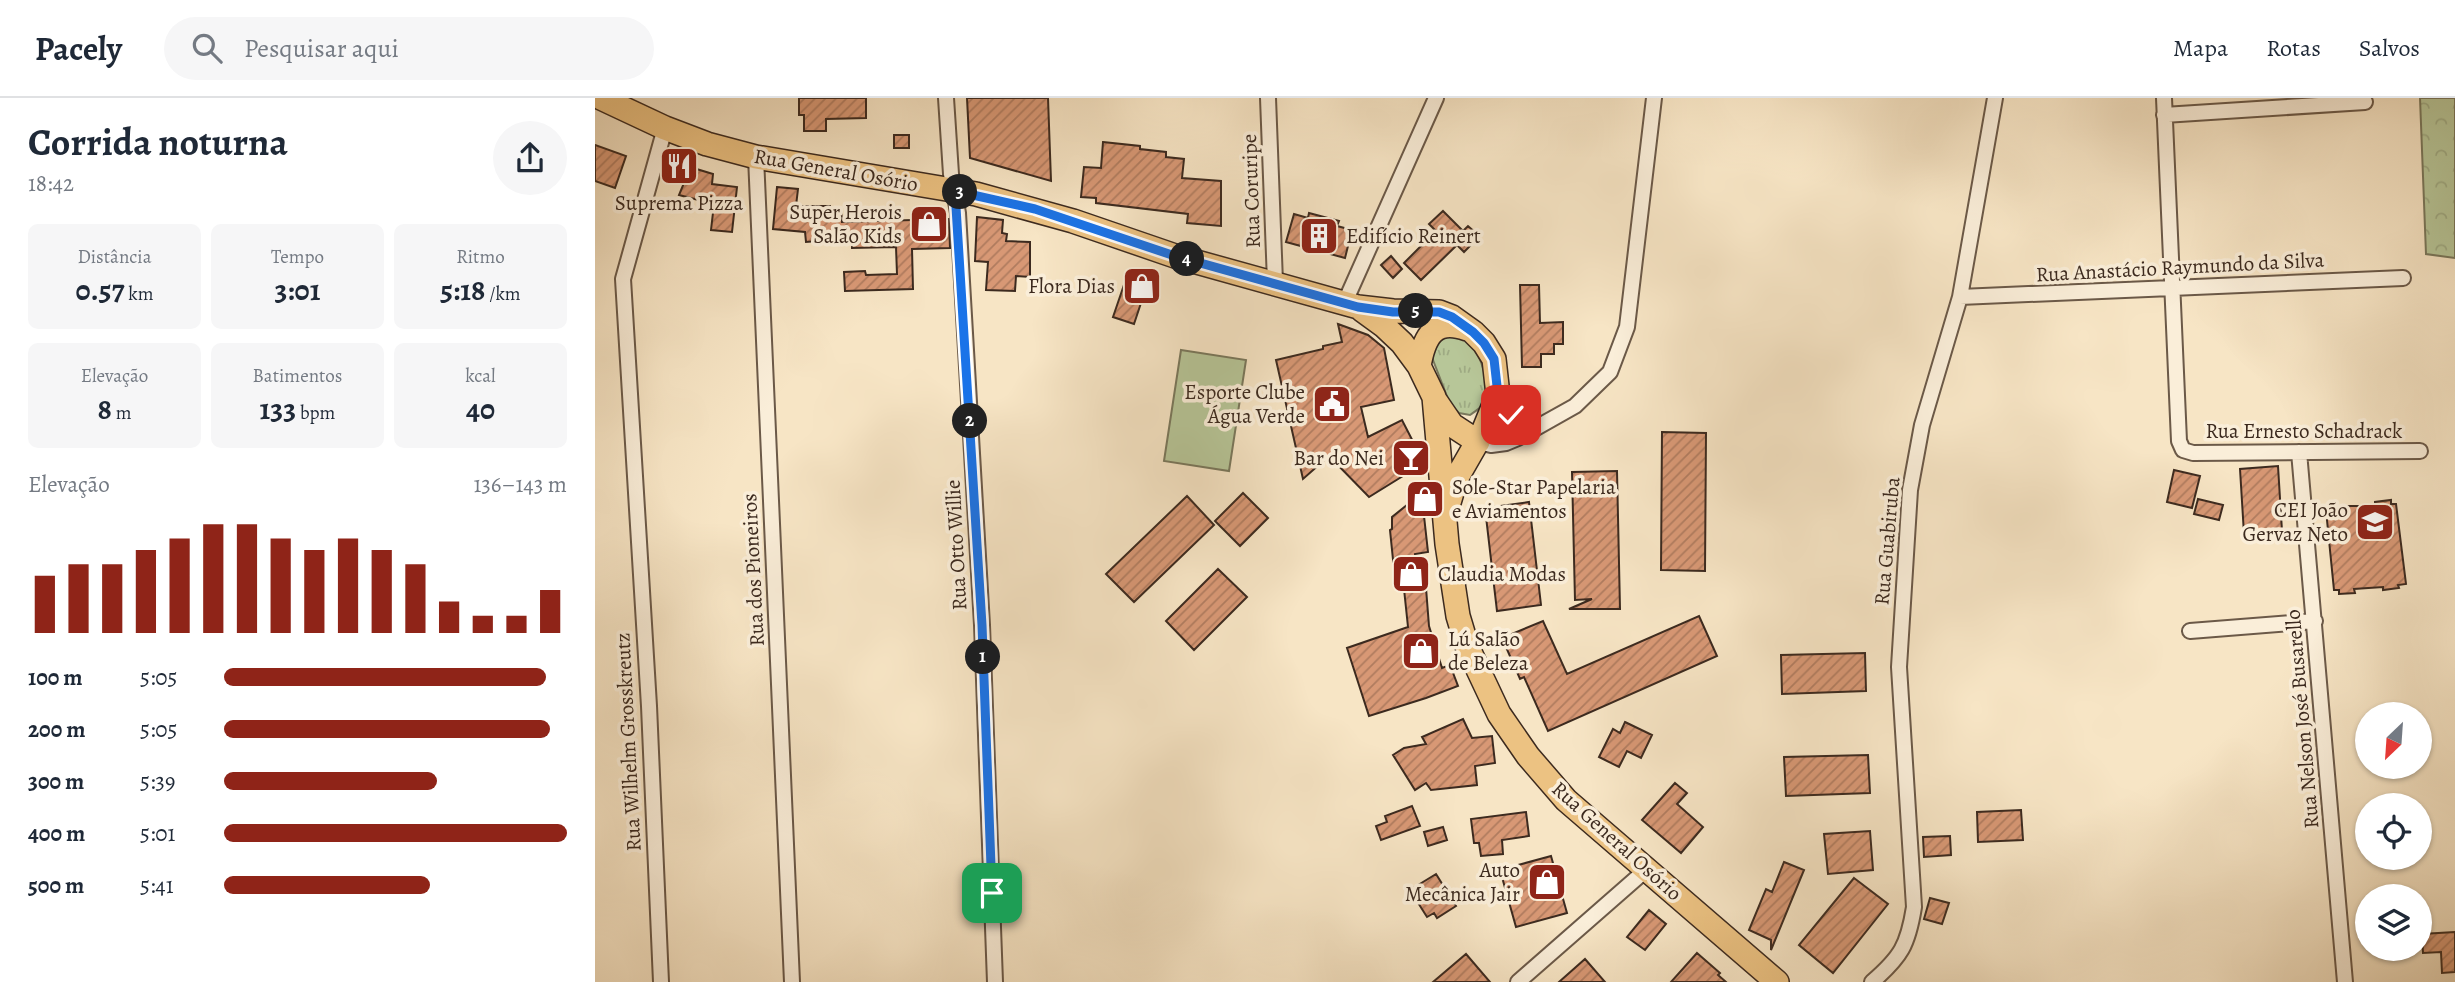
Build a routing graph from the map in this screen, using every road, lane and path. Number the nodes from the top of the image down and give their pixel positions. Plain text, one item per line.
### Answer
1 (601, 98) edge
2 (946, 98) edge
3 (1268, 98) edge
4 (1436, 98) edge
5 (1654, 98) edge
6 (1995, 98) edge
7 (2164, 98) edge
8 (2365, 102) dead end
9 (2164, 115) junction
10 (665, 128) junction
11 (756, 157) junction
12 (955, 191) junction
13 (2403, 278) dead end
14 (1275, 282) junction
15 (2172, 288) junction
16 (1960, 297) junction
17 (1351, 304) junction
18 (1473, 332) junction
19 (1419, 366) junction
20 (1498, 395) junction
21 (1434, 397) junction
22 (1537, 427) junction
23 (1468, 436) junction
24 (2420, 451) dead end
25 (2299, 452) junction
26 (1445, 516) junction
27 (2315, 621) junction
28 (2190, 631) dead end
29 (1647, 869) junction
30 (661, 982) edge
31 (792, 982) edge
32 (995, 982) edge
33 (1518, 982) edge
34 (1777, 982) edge
35 (1872, 982) edge
36 (2345, 982) edge

1 - 10 main road, Rua General Osório
2 - 12 street, Rua Otto Willie
3 - 14 street, Rua Coruripe
4 - 17 street
5 - 22 street
6 - 16 street, Rua Guabiruba
7 - 9 street
8 - 9 street
9 - 15 street
10 - 11 main road, Rua General Osório
10 - 30 street, Rua Wilhelm Grosskreutz
11 - 12 main road, Rua General Osório
11 - 31 street, Rua dos Pioneiros
12 - 14 main road, Rua General Osório
12 - 32 street, Rua Otto Willie
13 - 15 street, Rua Anastácio Raymundo da Silva
14 - 17 main road, Rua General Osório
15 - 16 street, Rua Anastácio Raymundo da Silva
15 - 25 street, Rua Ernesto Schadrack
16 - 35 street, Rua Guabiruba
17 - 18 main road, Rua General Osório
17 - 19 main road, Rua General Osório
18 - 19 main road
18 - 20 main road, Rua General Osório
19 - 21 main road, Rua General Osório
20 - 22 street
20 - 23 main road, Rua General Osório
21 - 23 main road
21 - 26 main road, Rua General Osório
22 - 23 street
23 - 26 main road, Rua General Osório
24 - 25 street, Rua Ernesto Schadrack
25 - 27 street, Rua Nelson José Busarello
26 - 29 main road, Rua General Osório
27 - 28 street
27 - 36 street, Rua Nelson José Busarello
29 - 33 street
29 - 34 main road, Rua General Osório

